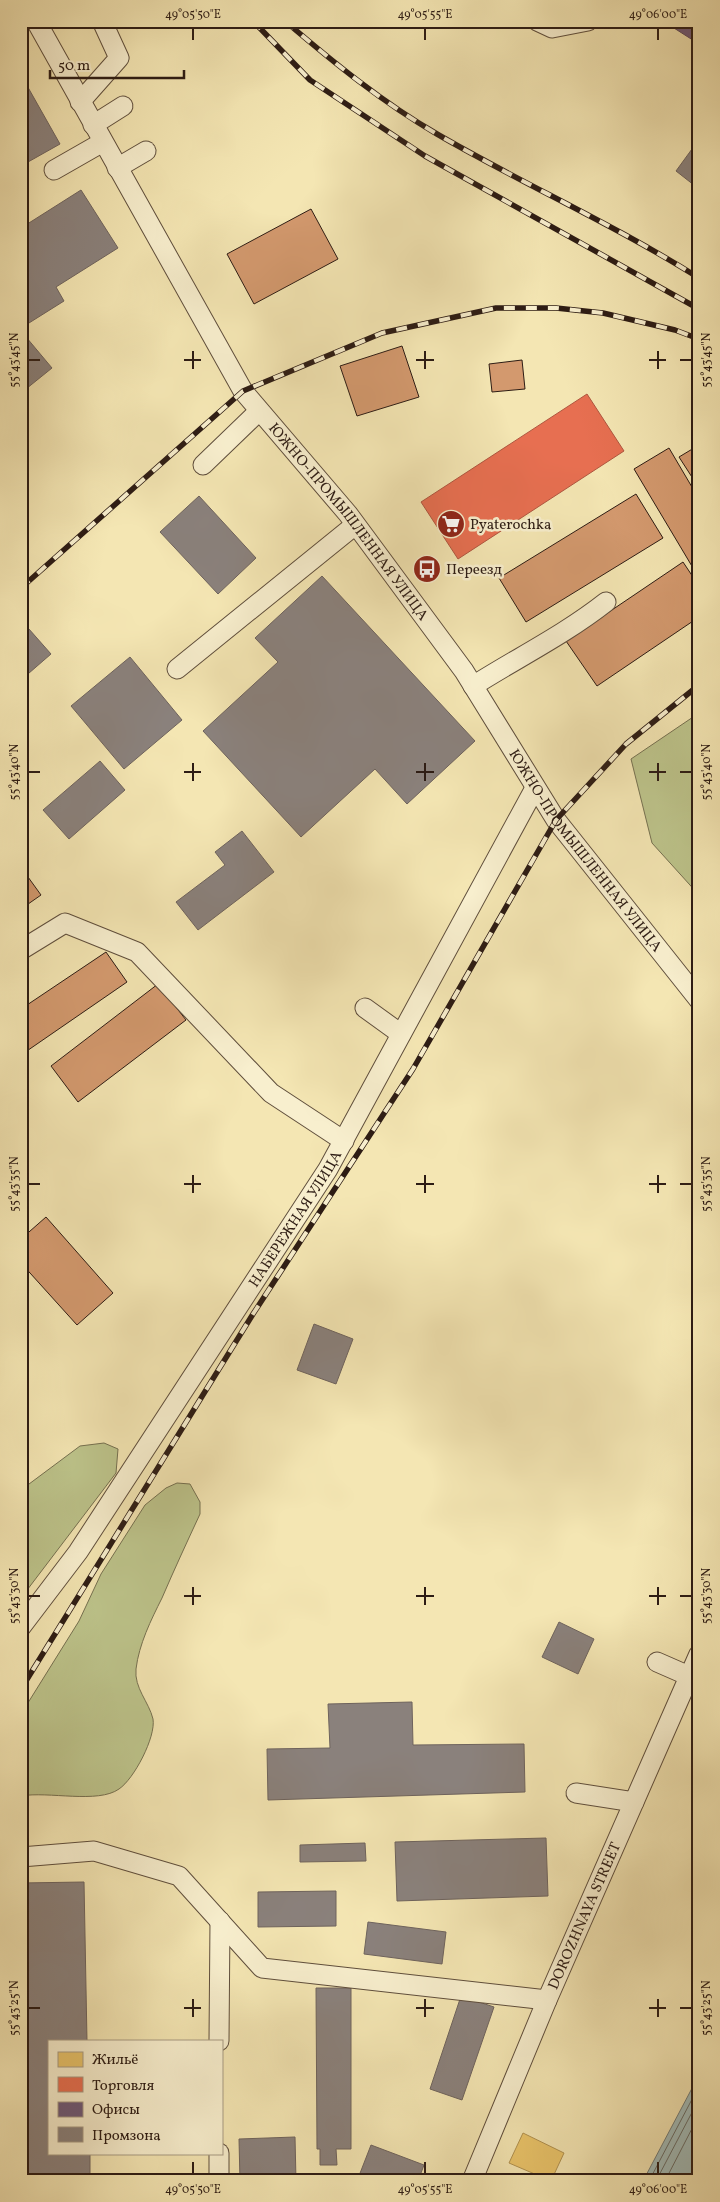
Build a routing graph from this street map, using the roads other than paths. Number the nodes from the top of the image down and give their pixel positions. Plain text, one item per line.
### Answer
1 (36, 21) edge
2 (102, 21) edge
3 (537, 21) edge
4 (588, 21) edge
5 (80, 102) junction
6 (123, 106) dead end
7 (93, 125) junction
8 (103, 142) junction
9 (146, 151) dead end
10 (117, 168) junction
11 (54, 170) dead end
12 (259, 411) junction
13 (203, 465) dead end
14 (356, 525) junction
15 (606, 602) dead end
16 (178, 669) dead end
17 (473, 686) junction
18 (535, 788) junction
19 (21, 950) edge
20 (699, 1000) edge
21 (365, 1008) dead end
22 (401, 1034) junction
23 (344, 1141) junction
24 (21, 1627) edge
25 (699, 1654) edge
26 (657, 1662) dead end
27 (689, 1676) junction
28 (576, 1794) dead end
29 (634, 1802) junction
30 (21, 1857) edge
31 (220, 1921) junction
32 (547, 2000) junction
33 (219, 2040) edge
34 (219, 2154) edge
35 (219, 2181) edge
36 (472, 2181) edge

1 - 5 street, ЮЖНО-ПРОМЫШЛЕННАЯ УЛИЦА
2 - 5 street
3 - 4 street
5 - 7 street, ЮЖНО-ПРОМЫШЛЕННАЯ УЛИЦА
6 - 7 street
7 - 8 street, ЮЖНО-ПРОМЫШЛЕННАЯ УЛИЦА
8 - 10 street, ЮЖНО-ПРОМЫШЛЕННАЯ УЛИЦА
8 - 11 street
9 - 10 street
10 - 12 street, ЮЖНО-ПРОМЫШЛЕННАЯ УЛИЦА
12 - 13 street
12 - 14 street, ЮЖНО-ПРОМЫШЛЕННАЯ УЛИЦА
14 - 16 street
14 - 17 street, ЮЖНО-ПРОМЫШЛЕННАЯ УЛИЦА
15 - 17 street
17 - 18 street, ЮЖНО-ПРОМЫШЛЕННАЯ УЛИЦА
18 - 20 street, ЮЖНО-ПРОМЫШЛЕННАЯ УЛИЦА
18 - 22 street, НАБЕРЕЖНАЯ УЛИЦА
19 - 23 street
21 - 22 street
22 - 23 street, НАБЕРЕЖНАЯ УЛИЦА
23 - 24 street, НАБЕРЕЖНАЯ УЛИЦА
25 - 27 street, DOROZHNAYA STREET
26 - 27 street
27 - 29 street, DOROZHNAYA STREET
28 - 29 street
29 - 32 street, DOROZHNAYA STREET
30 - 31 street
31 - 32 street
31 - 33 street
32 - 36 street, DOROZHNAYA STREET
34 - 35 street

